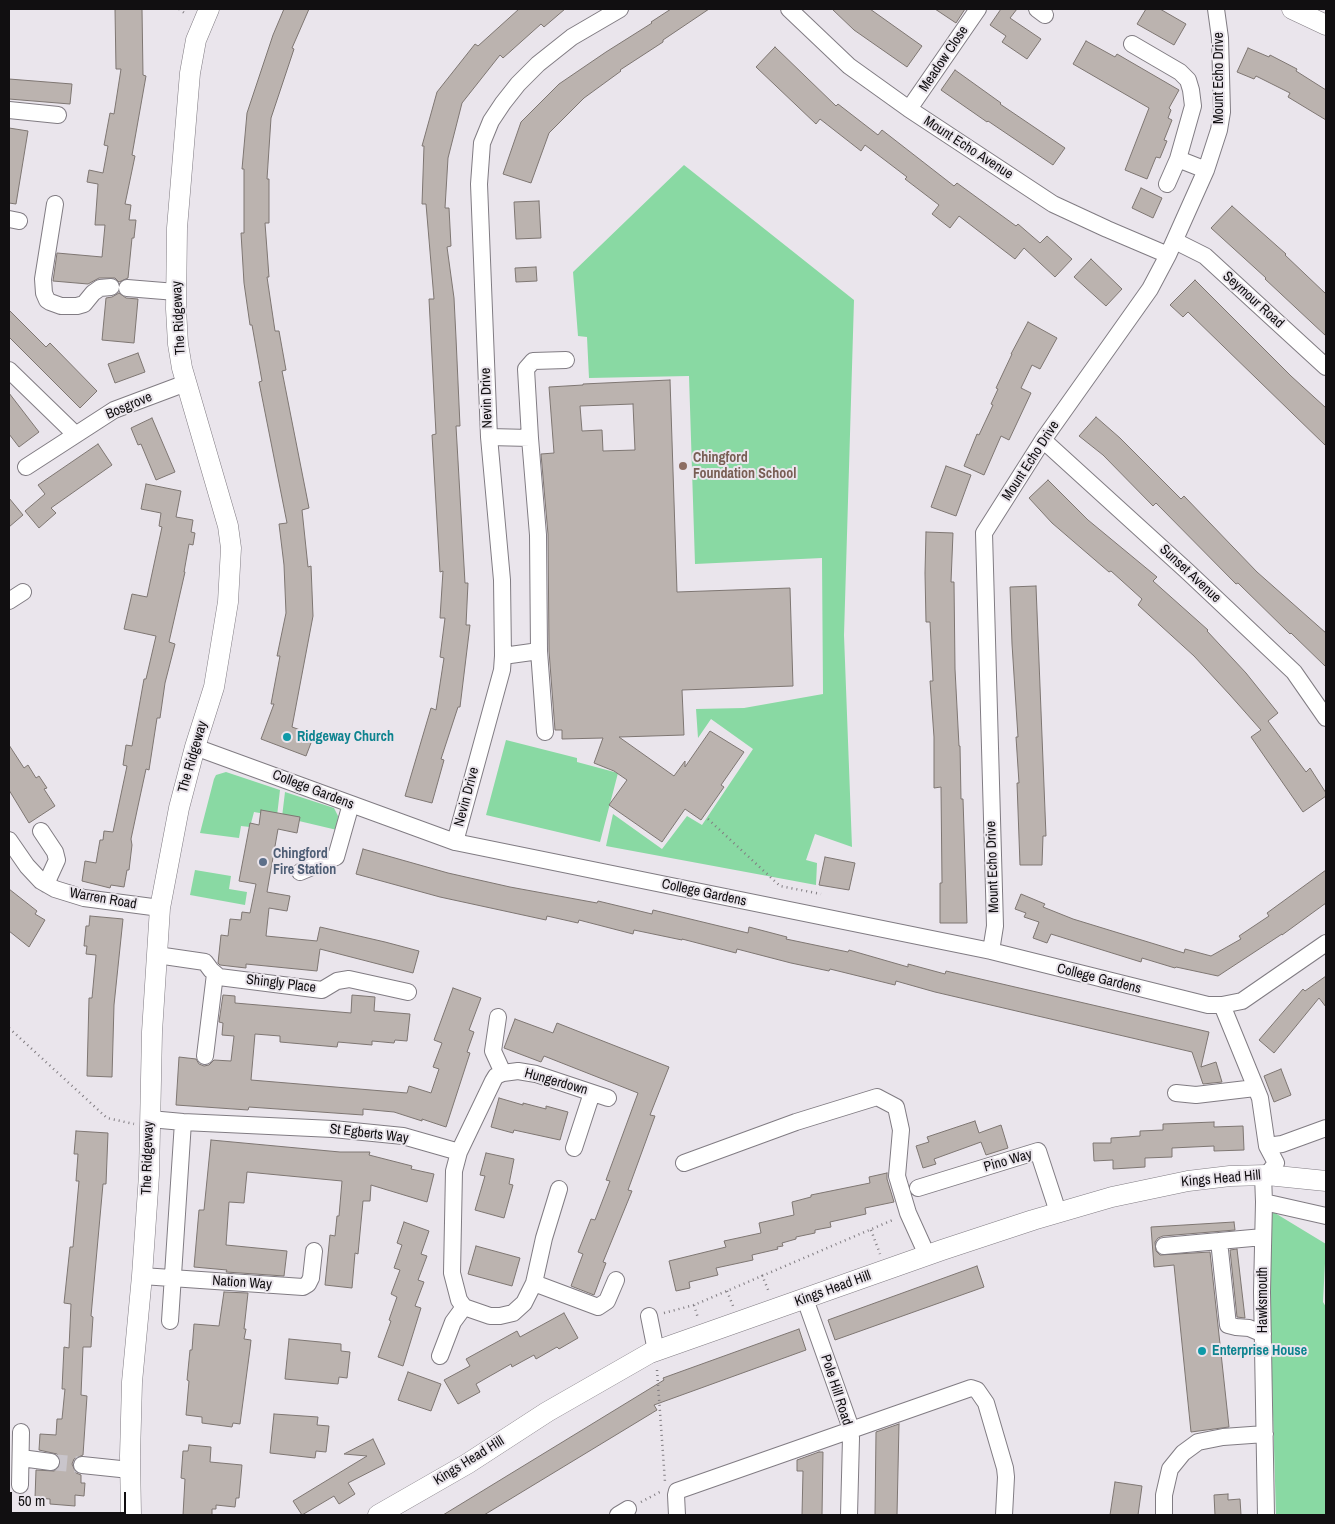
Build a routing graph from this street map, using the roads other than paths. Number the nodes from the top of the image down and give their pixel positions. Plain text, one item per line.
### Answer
1 (209, 9) edge
2 (620, 9) edge
3 (788, 9) edge
4 (978, 9) edge
5 (1216, 9) edge
6 (1292, 9) edge
7 (1326, 25) edge
8 (1132, 44) dead end
9 (909, 109) junction
10 (9, 110) edge
11 (58, 115) dead end
12 (1178, 159) junction
13 (1206, 170) junction
14 (1167, 184) dead end
15 (55, 204) dead end
16 (1172, 248) junction
17 (176, 292) junction
18 (566, 360) dead end
19 (1326, 367) edge
20 (9, 370) edge
21 (186, 383) junction
22 (75, 434) junction
23 (488, 437) junction
24 (530, 438) junction
25 (1043, 440) junction
26 (26, 467) dead end
27 (23, 592) dead end
28 (9, 601) edge
29 (539, 651) junction
30 (503, 656) junction
31 (1326, 718) edge
32 (545, 732) dead end
33 (195, 747) junction
34 (351, 804) junction
35 (41, 831) dead end
36 (9, 840) edge
37 (455, 842) junction
38 (300, 872) dead end
39 (46, 884) junction
40 (160, 908) junction
41 (1326, 942) edge
42 (991, 951) junction
43 (157, 955) junction
44 (215, 974) junction
45 (408, 992) dead end
46 (1222, 1005) junction
47 (498, 1017) dead end
48 (205, 1056) dead end
49 (503, 1073) junction
50 (1255, 1088) junction
51 (592, 1093) junction
52 (1176, 1093) dead end
53 (608, 1098) dead end
54 (143, 1122) junction
55 (183, 1122) junction
56 (1326, 1128) edge
57 (1266, 1146) junction
58 (574, 1148) dead end
59 (459, 1152) junction
60 (684, 1163) dead end
61 (1265, 1175) junction
62 (1326, 1181) edge
63 (918, 1188) dead end
64 (559, 1189) dead end
65 (1264, 1202) junction
66 (1058, 1212) junction
67 (1326, 1216) edge
68 (1263, 1237) junction
69 (1219, 1241) junction
70 (1164, 1246) dead end
71 (314, 1251) dead end
72 (927, 1255) junction
73 (142, 1276) junction
74 (536, 1277) junction
75 (171, 1278) junction
76 (616, 1280) dead end
77 (805, 1299) junction
78 (464, 1307) junction
79 (648, 1316) road end
80 (170, 1321) dead end
81 (1263, 1334) junction
82 (655, 1351) junction
83 (440, 1356) dead end
84 (850, 1430) junction
85 (21, 1432) dead end
86 (1265, 1434) junction
87 (21, 1458) junction
88 (51, 1462) tunnel mouth
89 (82, 1465) tunnel mouth
90 (130, 1470) junction
91 (20, 1484) dead end
92 (131, 1515) edge
93 (378, 1515) edge
94 (677, 1515) edge
95 (850, 1515) edge
96 (1004, 1515) edge
97 (1164, 1515) edge
98 (1266, 1515) edge

1 - 17 main road, The Ridgeway
2 - 23 street, Nevin Drive
3 - 9 street, Mount Echo Avenue
4 - 9 street, Meadow Close
5 - 13 street, Mount Echo Drive
6 - 7 main road
8 - 12 street
9 - 16 street, Mount Echo Avenue
10 - 11 street
12 - 13 street
12 - 14 street
13 - 16 street, Mount Echo Drive
15 - 17 street
16 - 19 street, Seymour Road
16 - 25 street, Mount Echo Drive
17 - 21 main road, The Ridgeway
18 - 24 street
20 - 22 street
21 - 22 street, Bosgrove
21 - 33 main road, The Ridgeway
22 - 26 street, Bosgrove
23 - 24 street
23 - 30 street, Nevin Drive
24 - 29 street
25 - 31 street, Sunset Avenue
25 - 42 street, Mount Echo Drive
27 - 28 street
29 - 30 street
29 - 32 street
30 - 37 street, Nevin Drive
33 - 34 street, College Gardens
33 - 40 main road, The Ridgeway
34 - 37 street, College Gardens
34 - 38 street
35 - 39 street
36 - 39 street, Warren Road
37 - 42 street, College Gardens
39 - 40 street, Warren Road
40 - 43 main road, The Ridgeway
41 - 46 street, College Gardens
42 - 46 street, College Gardens
43 - 44 street, Shingly Place
43 - 54 main road, The Ridgeway
44 - 45 street, Shingly Place
44 - 48 street
46 - 50 street
47 - 49 street
49 - 51 street, Hungerdown
49 - 59 street
50 - 52 street
50 - 57 street
51 - 53 street, Hungerdown
51 - 58 street
54 - 55 street, St Egberts Way
54 - 73 main road, The Ridgeway
55 - 59 street, St Egberts Way
55 - 75 street
56 - 57 street
57 - 61 street
59 - 78 street
60 - 72 street
61 - 62 main road, Kings Head Hill
61 - 65 street, Hawksmouth
61 - 66 main road, Kings Head Hill
63 - 66 street, Pino Way
64 - 74 street
65 - 67 street
65 - 68 street, Hawksmouth
66 - 72 main road, Kings Head Hill
68 - 69 street
68 - 81 street, Hawksmouth
69 - 70 street
69 - 81 street
71 - 75 street, Nation Way
72 - 77 main road, Kings Head Hill
73 - 75 street, Nation Way
73 - 90 main road, The Ridgeway
74 - 76 street
74 - 78 street
75 - 80 street
77 - 82 main road, Kings Head Hill
77 - 84 street, Pole Hill Road
78 - 83 street
79 - 82 street
81 - 86 street, Hawksmouth
82 - 93 main road, Kings Head Hill
84 - 94 street
84 - 95 street, Pole Hill Road
84 - 96 street
85 - 87 street
86 - 97 street
86 - 98 street, Hawksmouth
87 - 88 street
87 - 91 street
89 - 90 street
90 - 92 main road, The Ridgeway

